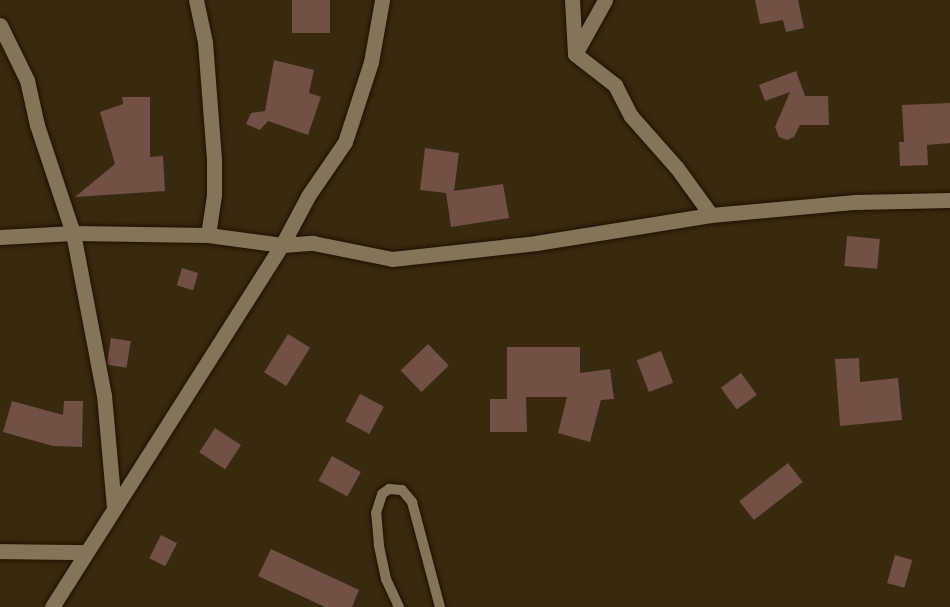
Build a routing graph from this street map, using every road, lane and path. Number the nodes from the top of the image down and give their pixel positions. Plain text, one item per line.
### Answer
1 (196, 0) edge
2 (382, 0) edge
3 (572, 0) edge
4 (605, 0) edge
5 (0, 25) edge
6 (575, 54) junction
7 (950, 200) edge
8 (711, 215) junction
9 (73, 233) junction
10 (208, 235) junction
11 (0, 237) edge
12 (282, 245) junction
13 (114, 506) junction
14 (0, 551) edge
15 (86, 552) junction
16 (52, 607) edge
17 (399, 607) edge
18 (440, 607) edge

1 - 10 street
2 - 12 street
3 - 6 street
4 - 6 street
5 - 9 street
6 - 8 street
7 - 8 street
8 - 12 street
9 - 10 street
9 - 11 street
9 - 13 street
10 - 12 street
12 - 13 street
13 - 15 street
14 - 15 street
15 - 16 street
17 - 18 lane

